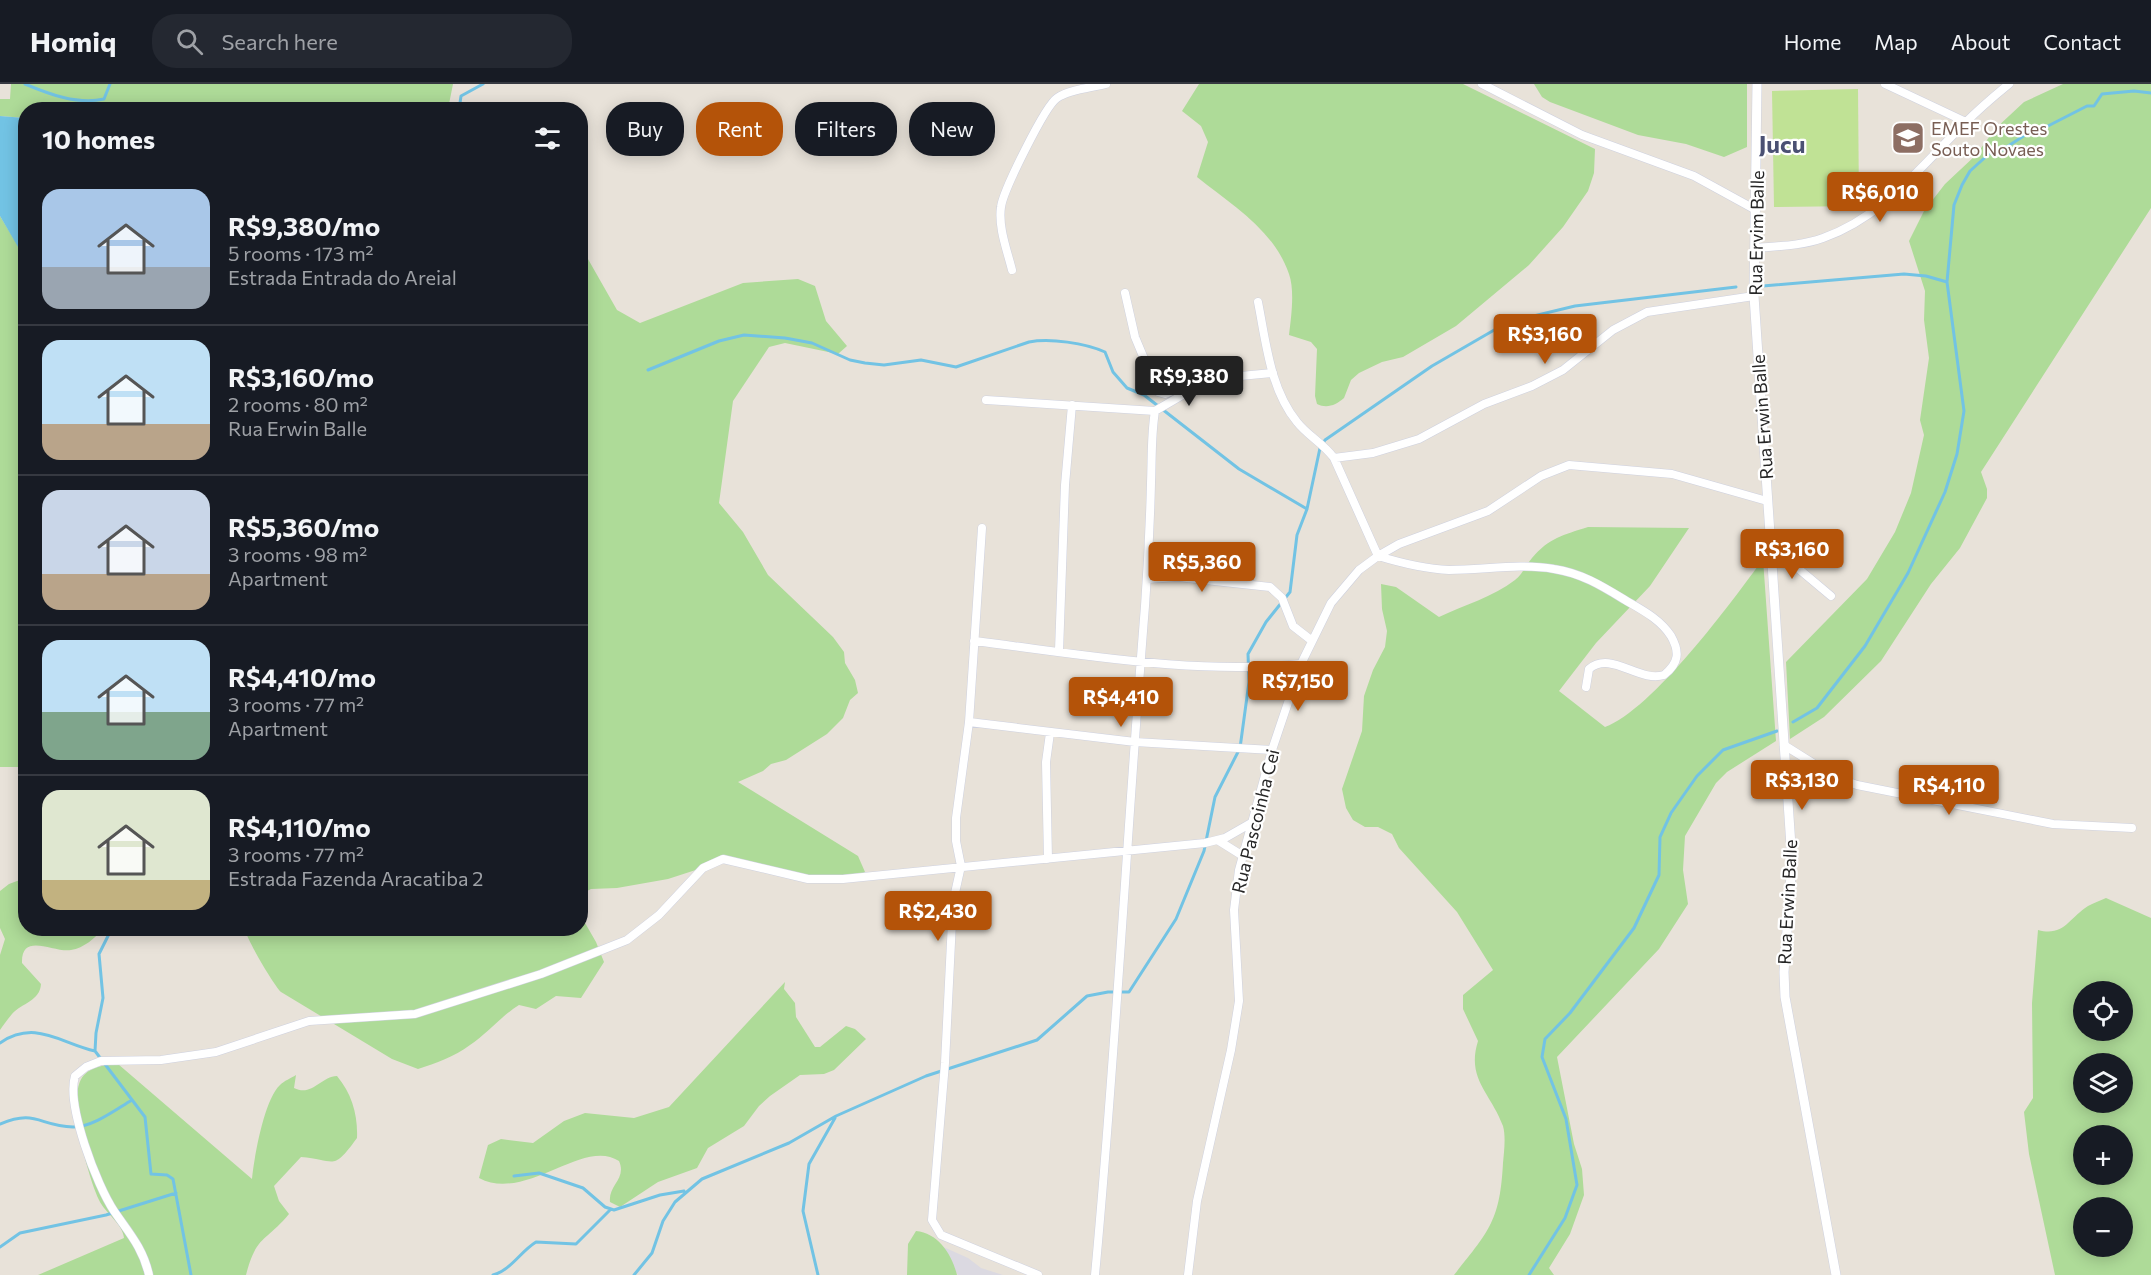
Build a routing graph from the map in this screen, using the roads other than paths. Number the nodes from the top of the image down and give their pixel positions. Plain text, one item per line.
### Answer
1 (1106, 84) edge
2 (1482, 84) edge
3 (1757, 84) edge
4 (1885, 84) edge
5 (2008, 84) edge
6 (1965, 122) junction
7 (1756, 210) junction
8 (1755, 248) junction
9 (1012, 270) dead end
10 (1125, 293) dead end
11 (1754, 296) junction
12 (1258, 302) dead end
13 (1757, 346) joint
14 (1273, 373) junction
15 (1211, 378) junction
16 (986, 400) dead end
17 (1072, 405) junction
18 (1155, 411) junction
19 (1334, 458) junction
20 (1767, 501) junction
21 (982, 528) dead end
22 (1769, 544) junction
23 (1378, 556) junction
24 (1147, 579) junction
25 (1831, 596) dead end
26 (1311, 640) junction
27 (974, 641) junction
28 (1059, 651) junction
29 (1140, 660) junction
30 (1300, 664) junction
31 (1586, 687) dead end
32 (969, 722) junction
33 (1050, 733) junction
34 (1135, 742) junction
35 (1784, 745) junction
36 (1272, 750) junction
37 (1253, 822) junction
38 (2132, 828) dead end
39 (1219, 841) junction
40 (1129, 850) junction
41 (1243, 856) junction
42 (1048, 859) junction
43 (961, 866) junction
44 (149, 1275) edge
45 (1038, 1275) edge
46 (1095, 1275) edge
47 (1188, 1275) edge
48 (1836, 1275) edge

1 - 9 street
2 - 7 street
3 - 7 street, Rua Ervim Balle
4 - 6 street
5 - 6 street
6 - 8 street
7 - 8 street, Rua Ervim Balle
8 - 11 street, Rua Ervim Balle
10 - 15 street
11 - 13 street, Rua Ervim Balle
11 - 19 street
12 - 14 street
13 - 20 street, Rua Erwin Balle
14 - 15 street
14 - 19 street
15 - 18 street
16 - 17 street
17 - 18 street
17 - 28 street
18 - 24 street
19 - 23 street
20 - 22 street, Rua Erwin Balle
20 - 23 street, Rua Pascoinha Cei
21 - 27 street
22 - 25 street
22 - 35 street, Rua Erwin Balle
23 - 26 street, Rua Pascoinha Cei
23 - 31 street
24 - 26 street
24 - 29 street
26 - 30 street, Rua Pascoinha Cei
27 - 28 street
27 - 32 street
28 - 29 street
29 - 30 street
29 - 34 street
30 - 36 street, Rua Pascoinha Cei
32 - 33 street
32 - 43 street
33 - 34 street
33 - 42 street
34 - 36 street
34 - 40 street
35 - 38 street
35 - 48 street, Rua Erwin Balle
36 - 37 street, Rua Pascoinha Cei
37 - 39 street
37 - 41 street, Rua Pascoinha Cei
39 - 40 street
39 - 41 street
40 - 42 street
40 - 46 street
41 - 47 street, Rua Pascoinha Cei
42 - 43 street
43 - 44 street
43 - 45 street

